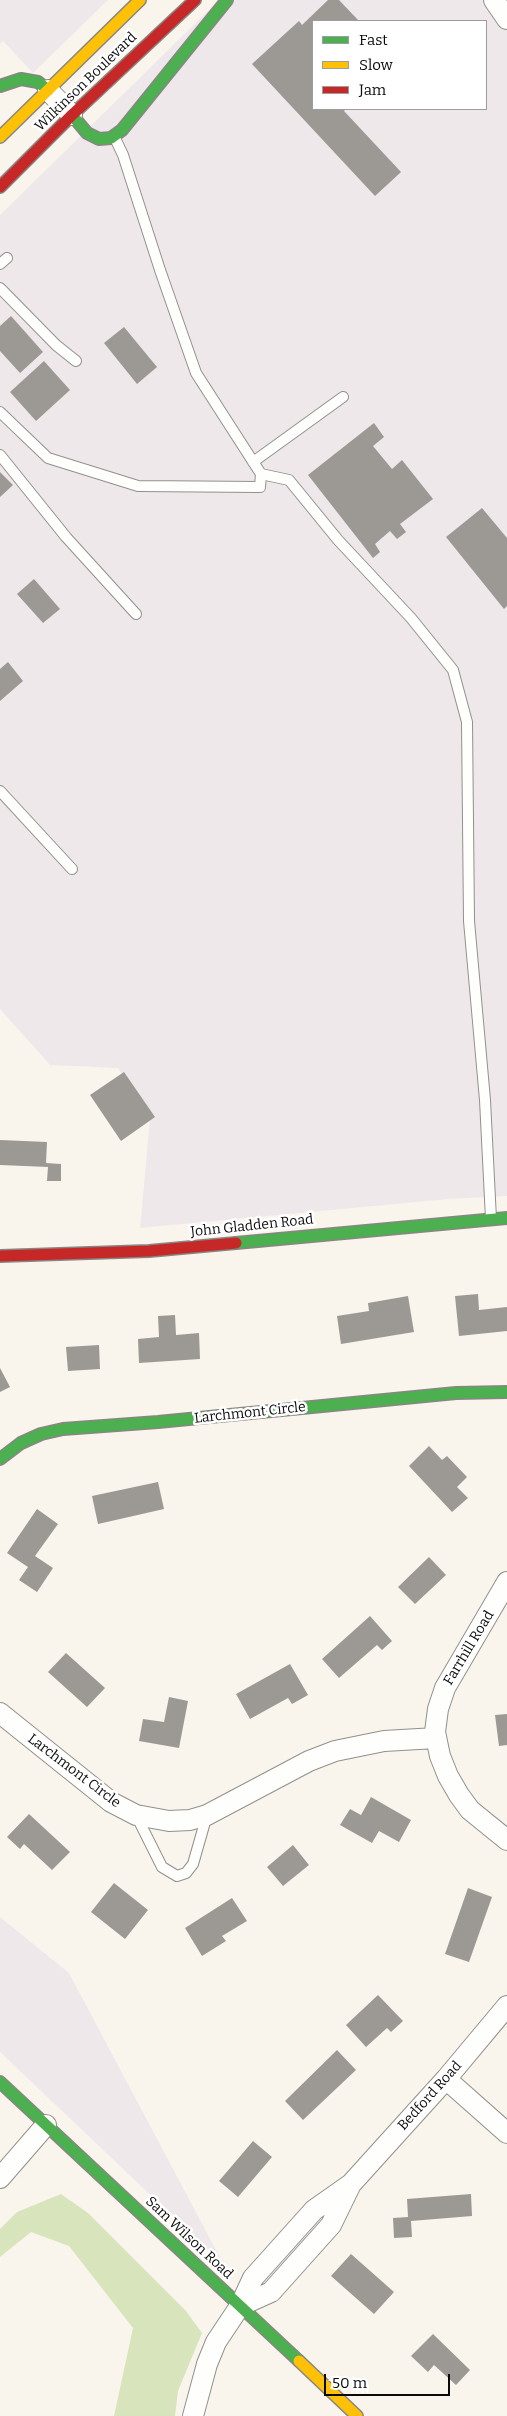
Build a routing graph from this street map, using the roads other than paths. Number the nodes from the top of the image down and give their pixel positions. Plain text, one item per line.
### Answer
1 (140, 0) edge
2 (195, 0) edge
3 (227, 0) edge
4 (494, 0) edge
5 (507, 20) edge
6 (0, 86) edge
7 (48, 90) junction
8 (72, 115) junction
9 (114, 136) junction
10 (0, 137) edge
11 (0, 186) edge
12 (0, 288) edge
13 (76, 361) dead end
14 (342, 397) dead end
15 (0, 412) edge
16 (0, 455) edge
17 (253, 462) junction
18 (261, 474) junction
19 (136, 614) dead end
20 (0, 791) edge
21 (72, 869) dead end
22 (507, 1218) edge
23 (491, 1220) junction
24 (0, 1256) edge
25 (507, 1392) edge
26 (0, 1459) edge
27 (507, 1582) edge
28 (0, 1713) edge
29 (436, 1738) junction
30 (136, 1815) junction
31 (207, 1815) junction
32 (507, 1840) edge
33 (507, 2006) edge
34 (446, 2079) junction
35 (0, 2082) edge
36 (46, 2125) junction
37 (507, 2133) edge
38 (0, 2178) edge
39 (240, 2306) junction
40 (194, 2416) edge
41 (357, 2416) edge

1 - 7 street, Wilkinson Boulevard
2 - 8 street, Wilkinson Boulevard
3 - 9 street
4 - 5 street
6 - 7 street
7 - 8 street
7 - 10 street, Wilkinson Boulevard
8 - 9 street
8 - 11 street, Wilkinson Boulevard
9 - 17 lane
12 - 13 lane
14 - 17 lane
15 - 18 lane
16 - 19 lane
17 - 18 lane
18 - 23 lane
20 - 21 lane
22 - 23 street, John Gladden Road
23 - 24 street, John Gladden Road
25 - 26 street, Larchmont Circle
27 - 29 street, Farrhill Road
28 - 30 street, Larchmont Circle
29 - 31 street, Larchmont Circle
29 - 32 street, Farrhill Road
30 - 31 street, Larchmont Circle
30 - 31 lane
33 - 34 street, Bedford Road
34 - 37 street
34 - 39 street, Bedford Road
35 - 36 street, Sam Wilson Road
36 - 38 street
36 - 39 street, Sam Wilson Road
39 - 40 street, Bedford Road
39 - 41 street, Sam Wilson Road

